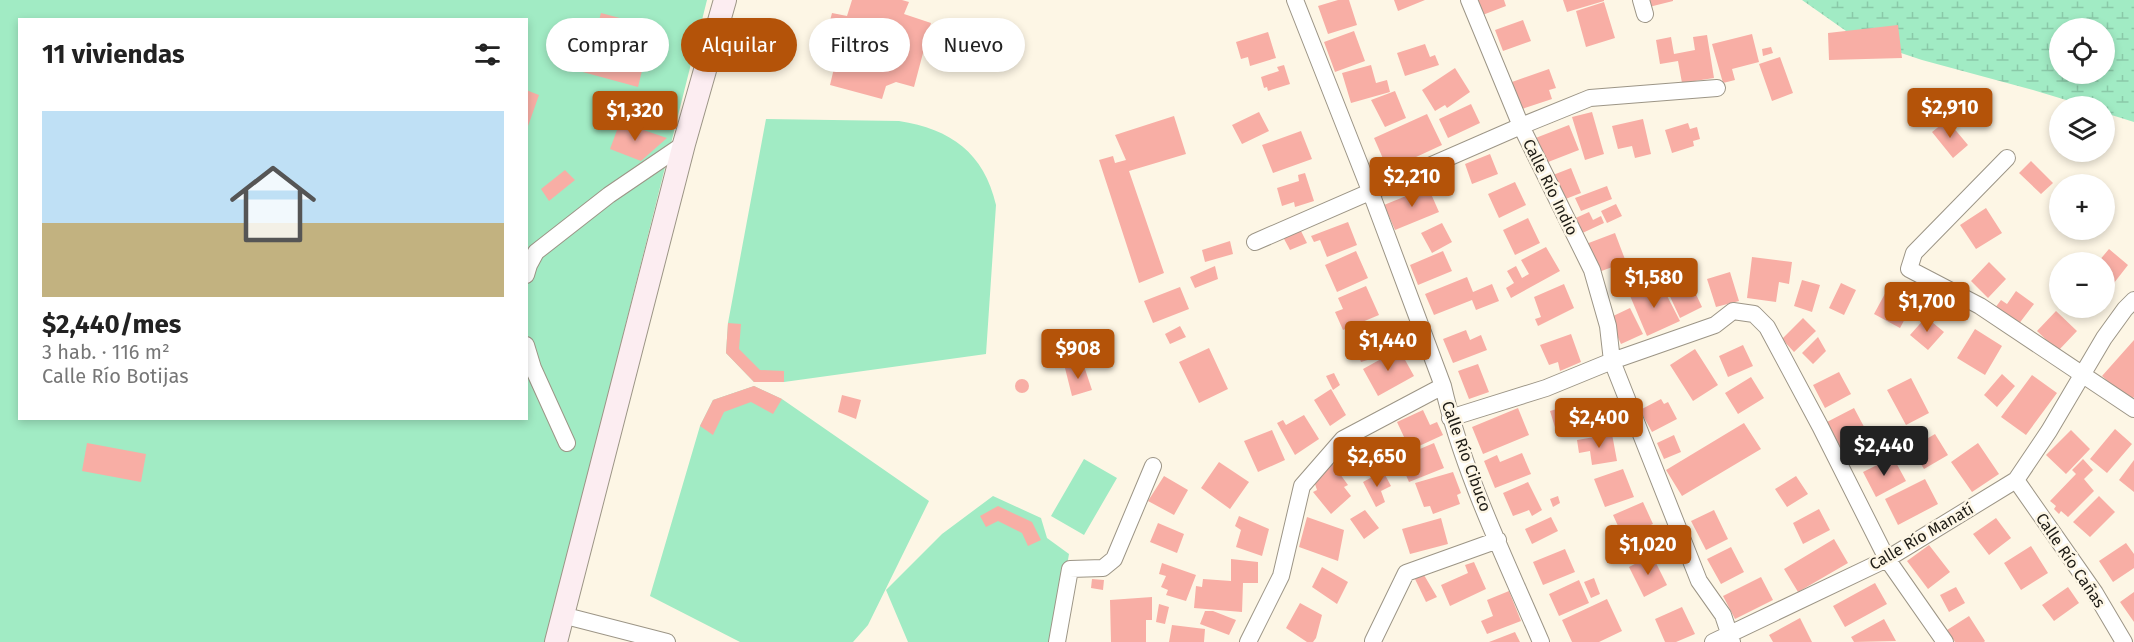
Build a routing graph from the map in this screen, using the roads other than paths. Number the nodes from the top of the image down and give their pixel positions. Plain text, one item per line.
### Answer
1 (724, 0) edge
2 (1295, 0) edge
3 (1469, 0) edge
4 (1717, 88) dead end
5 (1521, 126) junction
6 (684, 144) junction
7 (2007, 158) dead end
8 (1371, 193) junction
9 (1255, 242) dead end
10 (528, 268) edge
11 (2134, 300) edge
12 (528, 352) edge
13 (1612, 361) junction
14 (2081, 375) junction
15 (1443, 386) junction
16 (2134, 410) edge
17 (1450, 418) junction
18 (567, 443) dead end
19 (1153, 466) dead end
20 (2016, 480) junction
21 (1498, 540) junction
22 (1887, 559) junction
23 (562, 615) junction
24 (1725, 640) edge
25 (1373, 641) edge
26 (556, 642) edge
27 (667, 642) edge
28 (1057, 642) edge
29 (1248, 642) edge
30 (1541, 642) edge
31 (1945, 642) edge
32 (2124, 642) edge

1 - 6 street
2 - 8 street, Calle Río Cibuco
3 - 5 street, Calle Río Indio
4 - 5 street
5 - 8 street
5 - 13 street, Calle Río Indio
6 - 10 street
6 - 23 street
7 - 14 street
8 - 9 street
8 - 15 street, Calle Río Cibuco
11 - 14 street, Calle Río Manatí
12 - 18 street
13 - 17 street
13 - 22 street
13 - 24 street, Calle Río Indio
14 - 16 street
14 - 20 street, Calle Río Manatí
15 - 17 street, Calle Río Cibuco
15 - 29 street
17 - 21 street, Calle Río Cibuco
19 - 28 street
20 - 22 street, Calle Río Manatí
20 - 32 street, Calle Río Cañas
21 - 25 street
21 - 30 street, Calle Río Cibuco
22 - 24 street, Calle Río Manatí
22 - 31 street
23 - 26 street
23 - 27 street

